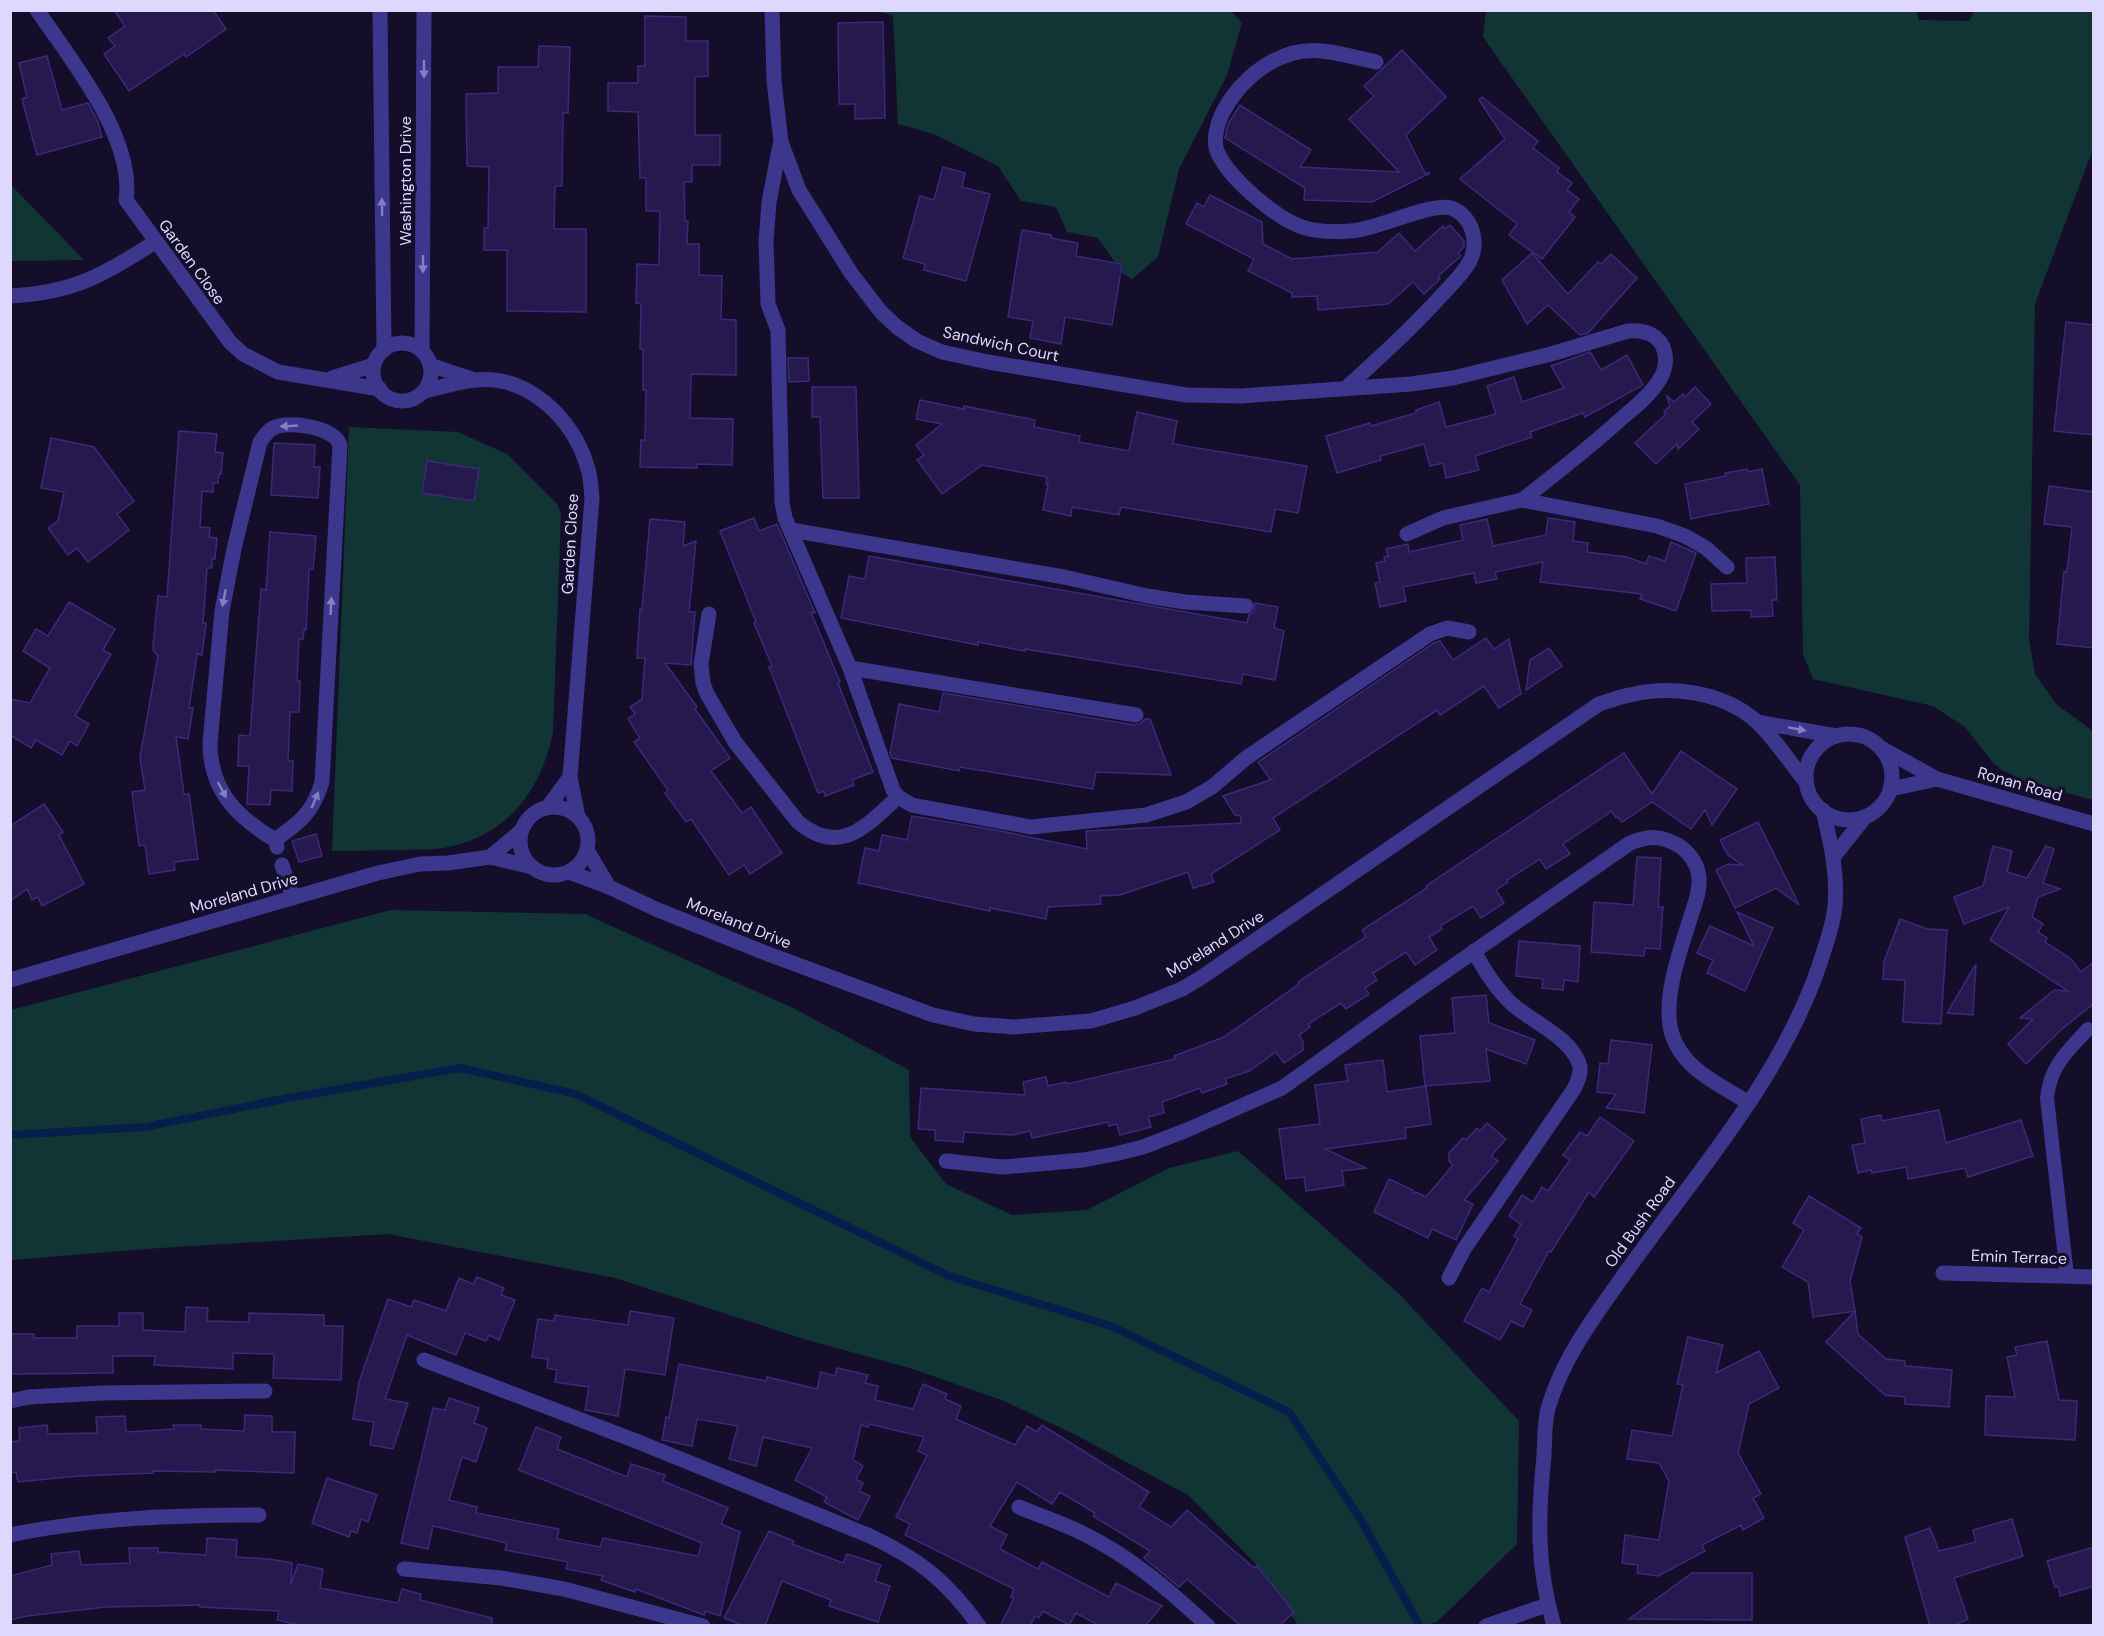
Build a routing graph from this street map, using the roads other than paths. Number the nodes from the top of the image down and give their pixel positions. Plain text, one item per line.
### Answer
1 (37, 10) edge
2 (380, 10) edge
3 (424, 10) edge
4 (772, 10) edge
5 (1376, 62) dead end
6 (781, 142) junction
7 (155, 242) junction
8 (10, 296) edge
9 (384, 350) junction
10 (426, 358) junction
11 (374, 365) junction
12 (329, 379) junction
13 (475, 380) junction
14 (1346, 388) junction
15 (380, 389) junction
16 (425, 391) junction
17 (1522, 500) junction
18 (791, 530) junction
19 (1407, 534) dead end
20 (1727, 567) dead end
21 (1246, 606) dead end
22 (709, 614) dead end
23 (1469, 632) dead end
24 (850, 668) junction
25 (1136, 715) dead end
26 (1757, 722) junction
27 (1836, 736) junction
28 (1883, 749) junction
29 (570, 777) junction
30 (1937, 779) junction
31 (1806, 782) junction
32 (1891, 789) junction
33 (898, 797) junction
34 (548, 807) junction
35 (1823, 810) junction
36 (578, 817) junction
37 (1865, 817) junction
38 (2094, 824) edge
39 (521, 831) junction
40 (276, 844) joint
41 (587, 850) junction
42 (490, 856) junction
43 (1834, 856) junction
44 (282, 864) dead end
45 (532, 867) junction
46 (569, 872) junction
47 (609, 887) junction
48 (293, 897) junction
49 (1474, 951) junction
50 (10, 980) edge
51 (2088, 1029) dead end
52 (1749, 1103) junction
53 (946, 1161) dead end
54 (1943, 1272) dead end
55 (2067, 1276) junction
56 (2094, 1277) edge
57 (1449, 1278) dead end
58 (424, 1360) dead end
59 (266, 1391) dead end
60 (10, 1401) edge
61 (1018, 1507) dead end
62 (259, 1515) dead end
63 (10, 1535) edge
64 (404, 1569) dead end
65 (1547, 1605) junction
66 (703, 1626) edge
67 (979, 1626) edge
68 (1208, 1626) edge
69 (1486, 1626) edge
70 (1554, 1626) edge

1 - 7 street, Garden Close
9 -> 2 street, Washington Drive
3 -> 10 street, Washington Drive
4 - 6 street, Sandwich Court
5 - 14 street
6 - 14 street, Sandwich Court
6 - 18 street
7 - 8 street
7 - 12 street, Garden Close
9 - 10 street
9 - 11 street
10 - 13 street, Garden Close
10 - 16 street
11 - 12 street, Garden Close
11 - 15 street
12 - 15 street, Garden Close
13 - 16 street, Garden Close
13 - 29 street, Garden Close
14 - 17 street, Sandwich Court
15 - 16 street
17 - 19 street
17 - 20 street
18 - 21 street
18 - 24 street
22 - 33 street
23 - 33 street
24 - 25 street
24 - 33 street
26 -> 27 street, Moreland Drive
26 - 31 street, Moreland Drive
26 - 47 street, Moreland Drive
27 - 28 street
27 - 31 street
28 - 30 street, Ronan Road
28 - 32 street
29 - 34 street
29 - 36 street
30 - 32 street, Ronan Road
30 - 38 street, Ronan Road
31 - 35 street
32 - 37 street
34 - 36 street
34 - 39 street
35 - 37 street
35 - 43 street, Old Bush Road
36 - 41 street
37 - 43 street
39 - 42 street, Moreland Drive
39 - 45 street
40 -> 40 street
41 - 46 street
41 - 47 street
42 - 45 street, Moreland Drive
42 - 48 street, Moreland Drive
43 - 52 street, Old Bush Road
44 - 48 street
45 - 46 street
46 - 47 street, Moreland Drive
48 - 50 street, Moreland Drive
49 - 52 street
49 - 53 street
49 - 57 street
51 - 55 lane
52 - 65 street, Old Bush Road
54 - 55 street, Emin Terrace
55 - 56 street, Emin Terrace
58 - 67 street
59 - 60 street
61 - 68 street
62 - 63 street
64 - 66 street
65 - 69 street
65 - 70 street, Old Bush Road

